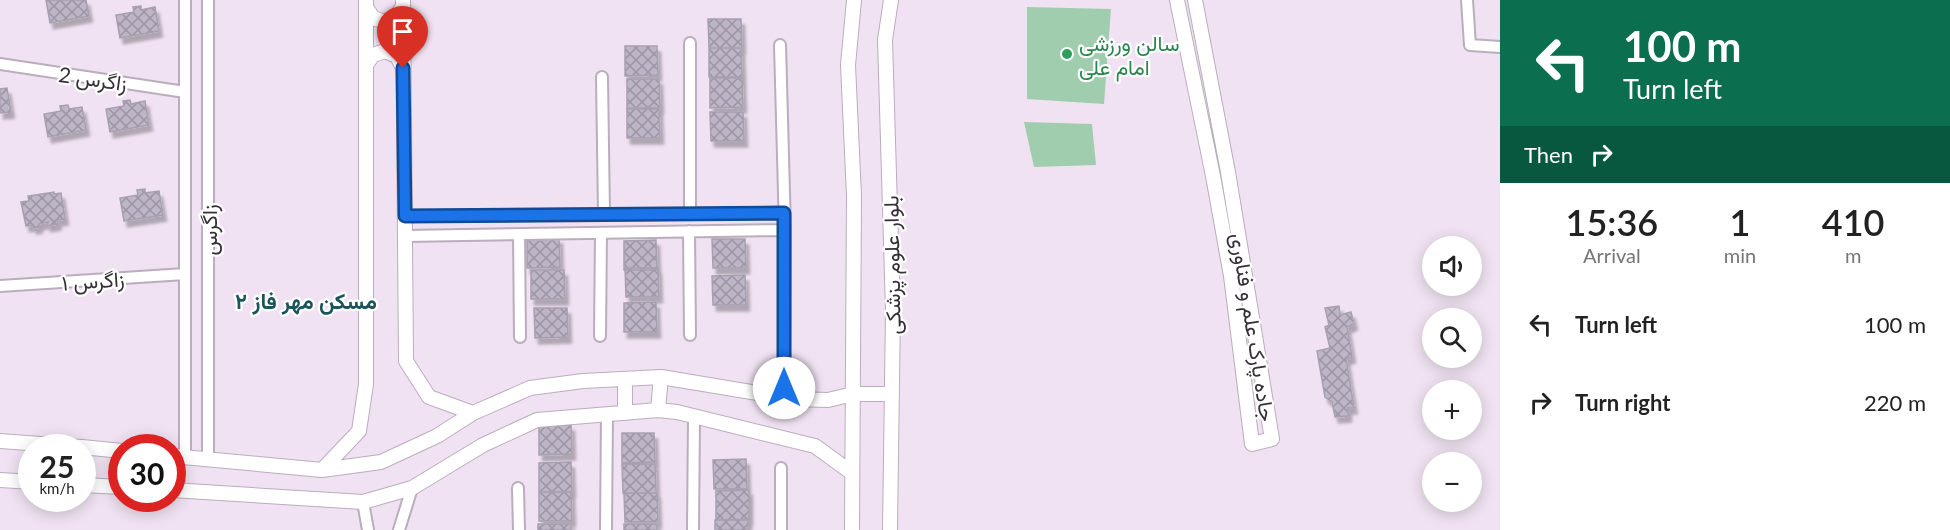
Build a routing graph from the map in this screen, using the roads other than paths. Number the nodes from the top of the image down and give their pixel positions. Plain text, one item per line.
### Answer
1 (185, 0) edge
2 (208, 0) edge
3 (854, 0) edge
4 (891, 0) edge
5 (1177, 0) edge
6 (1195, 0) edge
7 (1467, 0) edge
8 (403, 3) edge
9 (366, 4) edge
10 (690, 43) dead end
11 (780, 45) dead end
12 (1500, 47) edge
13 (0, 64) edge
14 (366, 65) junction
15 (403, 68) junction
16 (602, 77) dead end
17 (185, 92) junction
18 (1228, 172) junction
19 (1213, 176) junction
20 (784, 213) junction
21 (604, 214) junction
22 (690, 214) junction
23 (405, 216) junction
24 (785, 230) junction
25 (689, 231) junction
26 (601, 233) junction
27 (519, 234) junction
28 (405, 236) junction
29 (185, 274) junction
30 (0, 286) edge
31 (690, 335) dead end
32 (600, 336) dead end
33 (520, 337) dead end
34 (661, 377) junction
35 (625, 379) junction
36 (784, 388) dead end
37 (853, 394) junction
38 (892, 394) junction
39 (658, 410) junction
40 (473, 413) junction
41 (625, 413) junction
42 (607, 414) junction
43 (694, 416) junction
44 (180, 434) edge
45 (0, 441) edge
46 (18, 442) edge
47 (186, 457) edge
48 (208, 459) junction
49 (781, 468) dead end
50 (322, 470) junction
51 (852, 473) junction
52 (0, 480) edge
53 (18, 481) edge
54 (412, 488) junction
55 (519, 488) dead end
56 (186, 491) edge
57 (363, 502) junction
58 (368, 530) edge
59 (399, 530) edge
60 (519, 530) edge
61 (606, 530) edge
62 (693, 530) edge
63 (781, 530) edge
64 (852, 530) edge
65 (890, 530) edge

1 - 17 street, زاگرس
2 - 48 street, زاگرس
3 - 37 street, بلوار علوم پزشکی
4 - 38 street, بلوار علوم پزشکی
5 - 19 street, جاده پارک علم و فناوری
6 - 18 street, جاده پارک علم و فناوری
7 - 12 street
8 - 9 street
8 - 15 street
9 - 14 street
10 - 22 street
11 - 20 street
13 - 17 street, زاگرس 2
14 - 15 street
14 - 50 street
15 - 23 street
16 - 21 street
17 - 29 street, زاگرس
18 - 19 street
18 - 19 street, جاده پارک علم و فناوری
20 - 22 street
20 - 24 street
21 - 22 street
21 - 23 street
23 - 28 street
24 - 25 street
24 - 36 street
25 - 26 street
25 - 31 street
26 - 27 street
26 - 32 street
27 - 28 street
27 - 33 street
28 - 40 street
29 - 30 street, زاگرس ۱
29 - 44 street, زاگرس
34 - 35 street
34 - 37 street
34 - 39 street
35 - 40 street
35 - 41 street
37 - 38 street
37 - 51 street, بلوار علوم پزشکی
38 - 65 street, بلوار علوم پزشکی
39 - 41 street
39 - 43 street
40 - 50 street
41 - 42 street
42 - 54 street
42 - 61 street
43 - 51 street
43 - 62 street
45 - 46 street
47 - 48 street
48 - 50 street
49 - 63 street
51 - 64 street, بلوار علوم پزشکی
52 - 53 street
54 - 57 street
54 - 59 street
55 - 60 street
56 - 57 street
57 - 58 street

